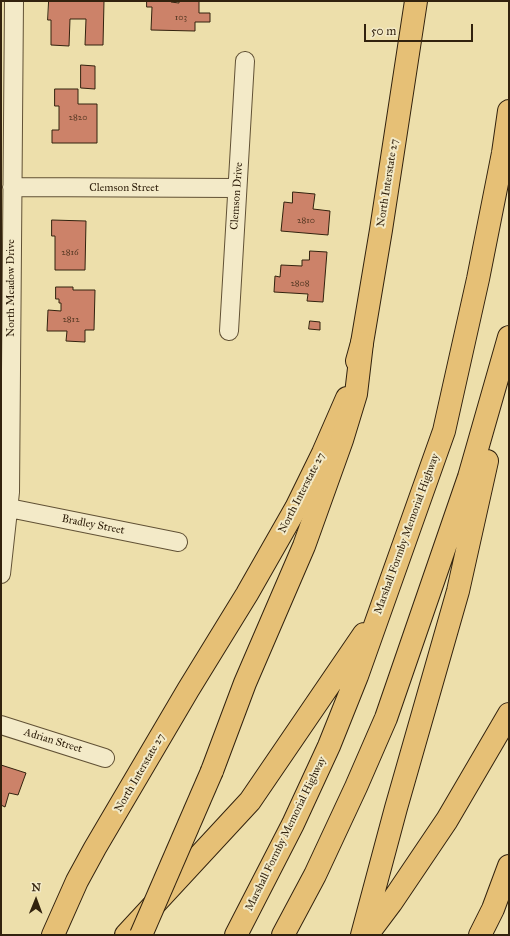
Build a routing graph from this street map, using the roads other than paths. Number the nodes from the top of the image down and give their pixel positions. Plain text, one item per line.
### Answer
1 (14, 1) edge
2 (416, 1) edge
3 (245, 61) dead end
4 (509, 111) edge
5 (12, 187) junction
6 (237, 188) junction
7 (229, 332) dead end
8 (509, 337) edge
9 (362, 343) junction
10 (509, 364) edge
11 (7, 497) edge
12 (178, 542) dead end
13 (1, 574) edge
14 (380, 610) junction
15 (509, 714) edge
16 (1, 725) edge
17 (105, 758) dead end
18 (509, 866) edge
19 (53, 935) edge
20 (126, 935) edge
21 (141, 935) edge
22 (236, 935) edge
23 (283, 935) edge
24 (362, 935) edge
25 (367, 935) edge
26 (480, 935) edge

1 - 5 street, North Meadow Drive
2 - 9 main road, North Interstate 27
3 - 6 street, Clemson Drive
4 - 14 main road, Marshall Formby Memorial Highway
5 - 6 street, Clemson Street
5 - 11 street, North Meadow Drive
6 - 7 street, Clemson Drive
8 - 23 main road
9 - 19 main road, North Interstate 27
9 - 21 main road, bridge
10 - 24 main road
11 - 12 street, Bradley Street
11 - 13 street, North Meadow Drive
14 - 20 main road
14 - 22 main road, Marshall Formby Memorial Highway
15 - 25 main road
16 - 17 street, Adrian Street
18 - 26 main road

